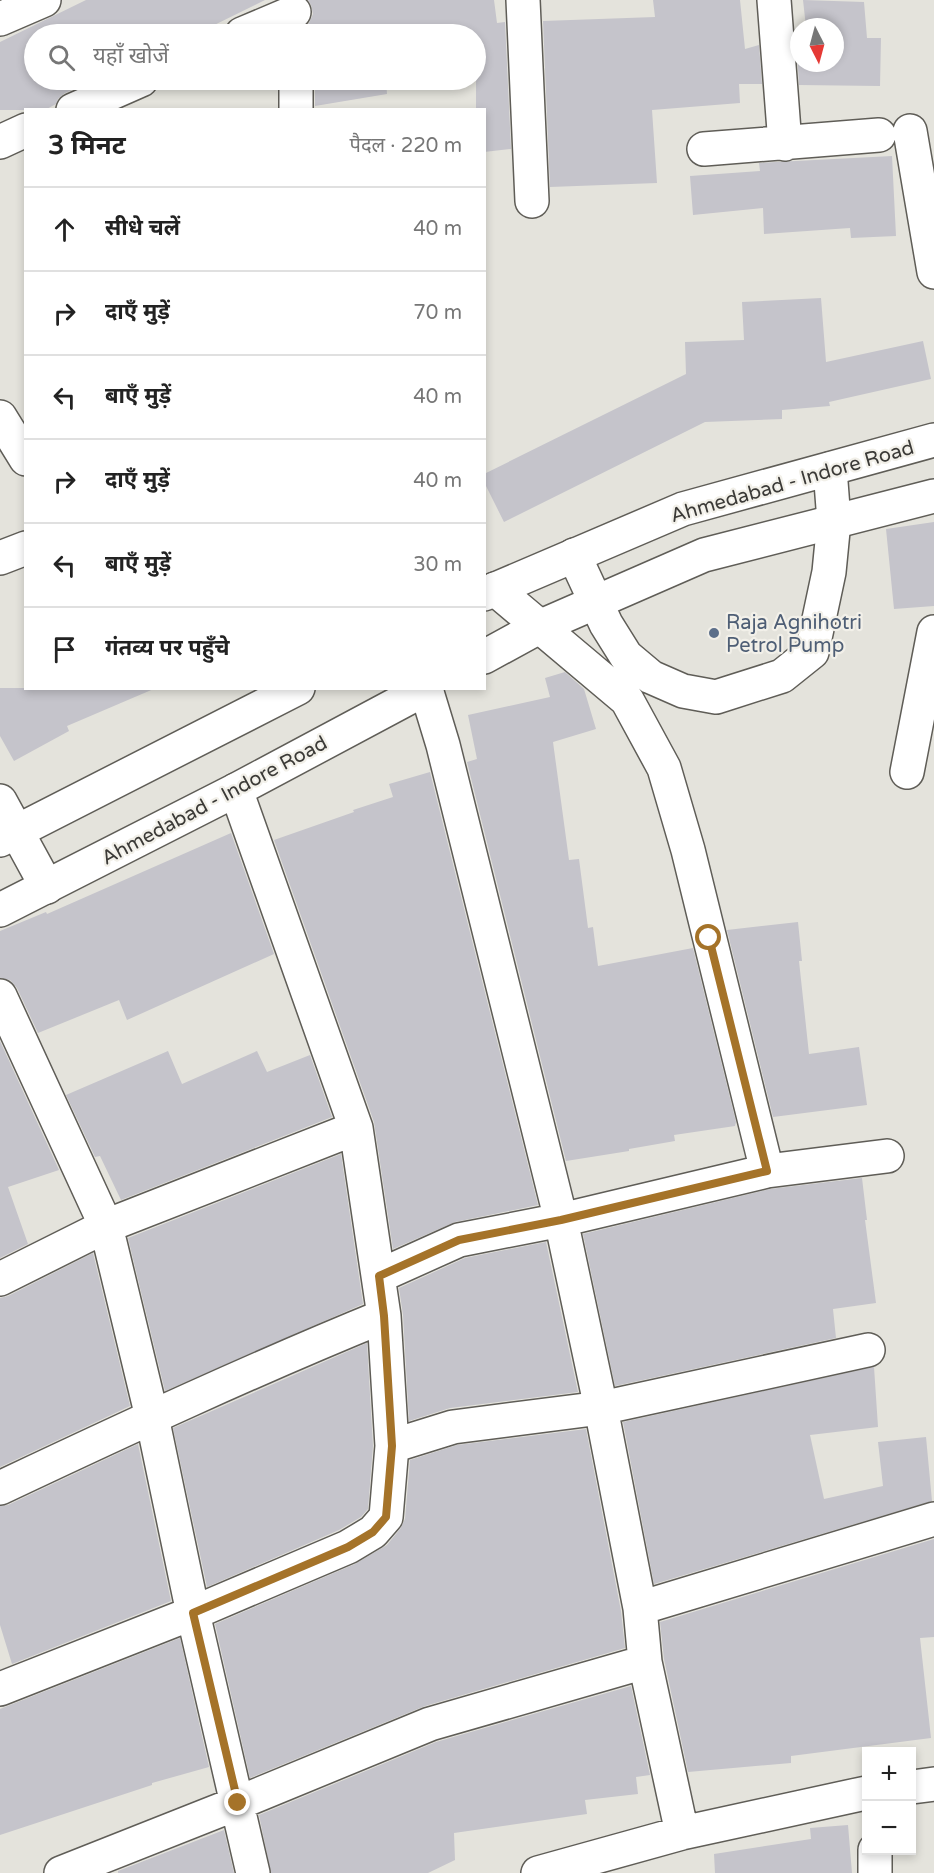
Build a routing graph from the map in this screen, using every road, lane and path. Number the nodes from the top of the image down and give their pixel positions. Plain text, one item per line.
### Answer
1 (44, 0) edge
2 (524, 0) edge
3 (774, 0) edge
4 (7, 11) edge
5 (293, 15) edge
6 (269, 24) edge
7 (118, 90) edge
8 (296, 90) edge
9 (78, 108) edge
10 (296, 108) edge
11 (24, 131) edge
12 (0, 142) edge
13 (785, 144) junction
14 (704, 149) dead end
15 (532, 201) dead end
16 (934, 272) edge
17 (0, 417) edge
18 (934, 440) edge
19 (24, 456) edge
20 (830, 469) junction
21 (934, 496) edge
22 (834, 521) junction
23 (24, 549) edge
24 (574, 555) junction
25 (0, 558) edge
26 (490, 591) edge
27 (596, 602) junction
28 (539, 627) junction
29 (934, 632) edge
30 (486, 656) edge
31 (294, 690) edge
32 (425, 690) edge
33 (427, 690) edge
34 (907, 772) dead end
35 (236, 790) junction
36 (0, 801) edge
37 (9, 836) edge
38 (47, 887) junction
39 (0, 910) edge
40 (0, 996) edge
41 (356, 1128) junction
42 (887, 1156) dead end
43 (767, 1171) junction
44 (561, 1220) junction
45 (106, 1226) junction
46 (379, 1276) junction
47 (0, 1279) edge
48 (384, 1316) junction
49 (868, 1350) dead end
50 (601, 1408) junction
51 (152, 1417) junction
52 (392, 1446) junction
53 (0, 1488) edge
54 (934, 1519) edge
55 (640, 1608) junction
56 (193, 1613) junction
57 (645, 1662) junction
58 (0, 1689) edge
59 (934, 1784) edge
60 (916, 1786) edge
61 (862, 1794) edge
62 (238, 1803) junction
63 (682, 1833) junction
64 (875, 1855) edge
65 (582, 1867) edge
66 (62, 1873) edge
67 (253, 1873) edge
68 (538, 1873) edge
69 (875, 1873) edge

1 - 4 main road
2 - 15 main road
3 - 13 main road
5 - 6 main road
7 - 9 main road
8 - 10 main road
11 - 12 main road
13 - 14 main road
13 - 16 main road
17 - 19 main road
18 - 20 main road, Ahmedabad - Indore Road
20 - 22 main road
20 - 24 main road, Ahmedabad - Indore Road
21 - 22 main road
22 - 27 main road
22 - 27 main road
23 - 25 main road
24 - 26 main road, Ahmedabad - Indore Road
24 - 27 main road
26 - 28 main road
27 - 28 main road
28 - 30 main road
28 - 43 main road
29 - 34 main road
31 - 37 main road
32 - 35 main road, Ahmedabad - Indore Road
33 - 44 main road
35 - 38 main road, Ahmedabad - Indore Road
35 - 41 main road
36 - 37 main road
37 - 38 main road
38 - 39 main road, Ahmedabad - Indore Road
40 - 45 main road
41 - 45 main road
41 - 46 main road
42 - 43 main road
43 - 44 main road
44 - 46 main road
44 - 50 main road
45 - 47 main road
45 - 51 main road
46 - 48 main road
48 - 51 main road
48 - 52 main road
49 - 50 main road
50 - 52 main road
50 - 55 main road
51 - 53 main road
51 - 56 main road
52 - 56 main road
54 - 55 main road
55 - 57 main road
56 - 58 main road
56 - 62 main road
57 - 62 main road
57 - 63 main road
59 - 60 main road
61 - 63 main road
62 - 66 main road
62 - 67 main road
63 - 65 main road
64 - 69 main road
65 - 68 main road

